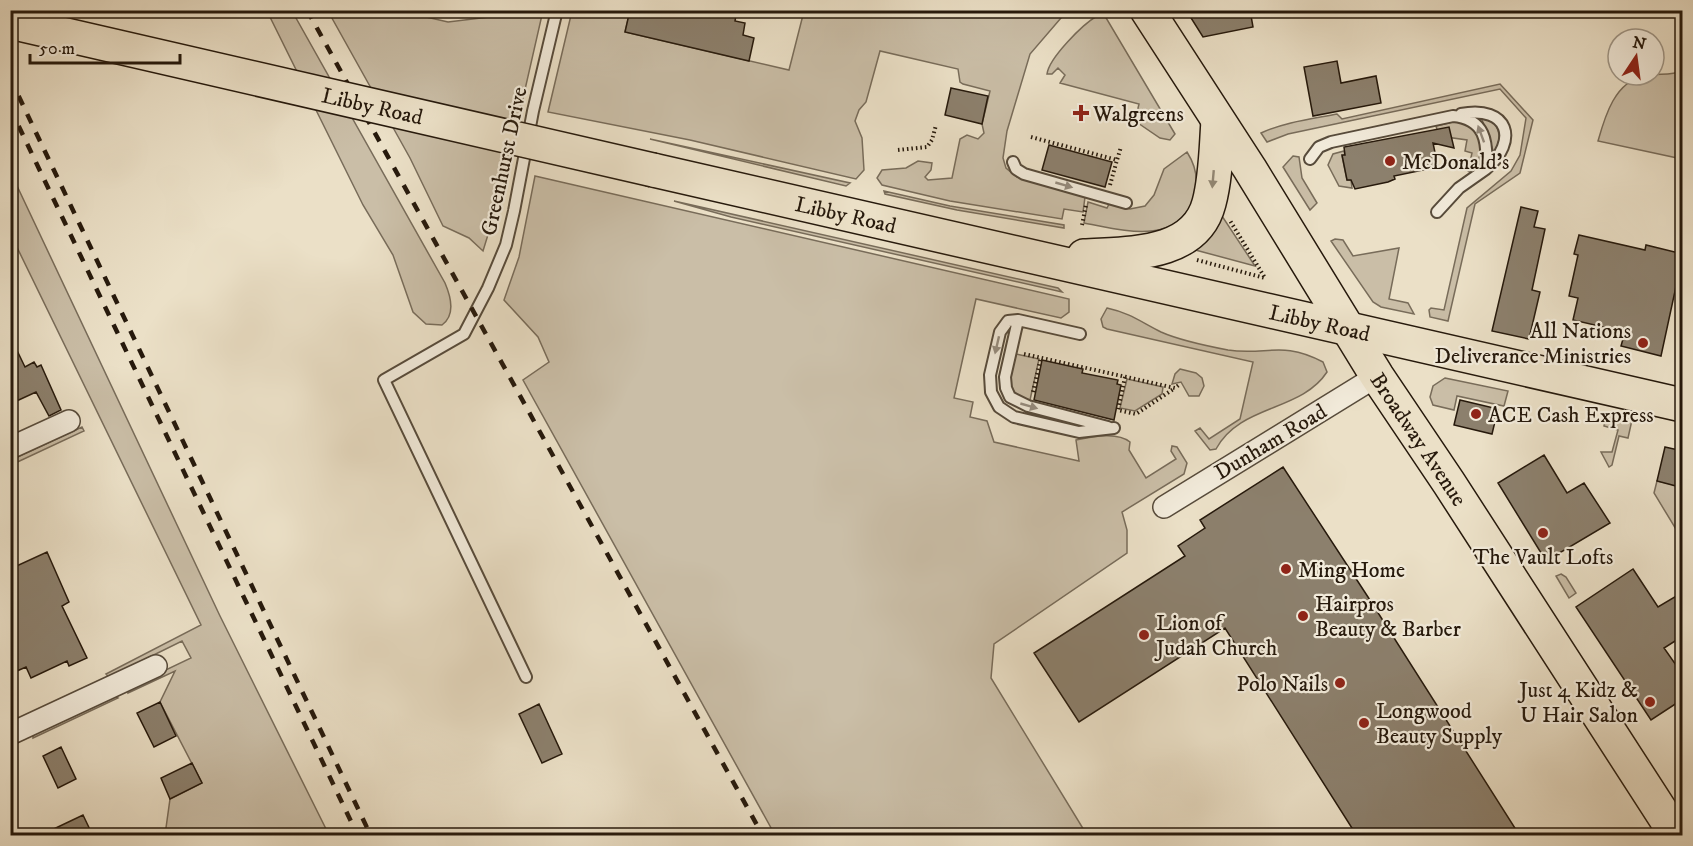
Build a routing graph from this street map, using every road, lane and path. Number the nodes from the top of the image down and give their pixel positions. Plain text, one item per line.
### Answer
1 (557, 10) edge
2 (1147, 10) edge
3 (10, 22) edge
4 (1453, 116) junction
5 (1218, 121) junction
6 (936, 125) dead end
7 (1031, 136) dead end
8 (1121, 147) dead end
9 (898, 150) dead end
10 (1310, 159) dead end
11 (1117, 160) junction
12 (1013, 162) dead end
13 (1486, 169) junction
14 (1109, 190) dead end
15 (1126, 203) dead end
16 (1223, 209) dead end
17 (1437, 212) dead end
18 (1046, 259) junction
19 (1192, 259) dead end
20 (1018, 320) junction
21 (1347, 328) junction
22 (1080, 334) dead end
23 (1011, 351) junction
24 (1041, 357) junction
25 (1125, 376) junction
26 (1377, 376) junction
27 (1180, 384) dead end
28 (1175, 388) junction
29 (1683, 405) edge
30 (1030, 406) junction
31 (69, 421) dead end
32 (10, 448) edge
33 (1164, 507) dead end
34 (156, 666) dead end
35 (526, 677) dead end
36 (10, 734) edge
37 (1677, 836) edge

1 - 35 lane, Greenhurst Drive
2 - 5 main road, Broadway Avenue
3 - 18 main road, Libby Road, bridge
4 - 10 lane
13 -> 4 lane
4 - 13 lane
5 -> 18 main road
5 - 21 main road, Broadway Avenue
6 - 9 path
7 - 11 path
8 - 11 path
11 - 14 path
12 -> 15 lane
13 - 17 lane
16 - 19 path
18 - 21 main road, Libby Road
20 - 22 lane
20 - 23 lane
20 -> 30 lane
21 - 26 main road, Broadway Avenue
21 - 29 main road, Libby Road
23 - 24 path
23 -> 30 lane
24 - 25 path
24 - 30 path
25 - 28 path
25 - 28 path
26 - 33 street, Dunham Road
26 - 37 main road, Broadway Avenue
27 - 28 path
31 - 32 street
34 - 36 street

